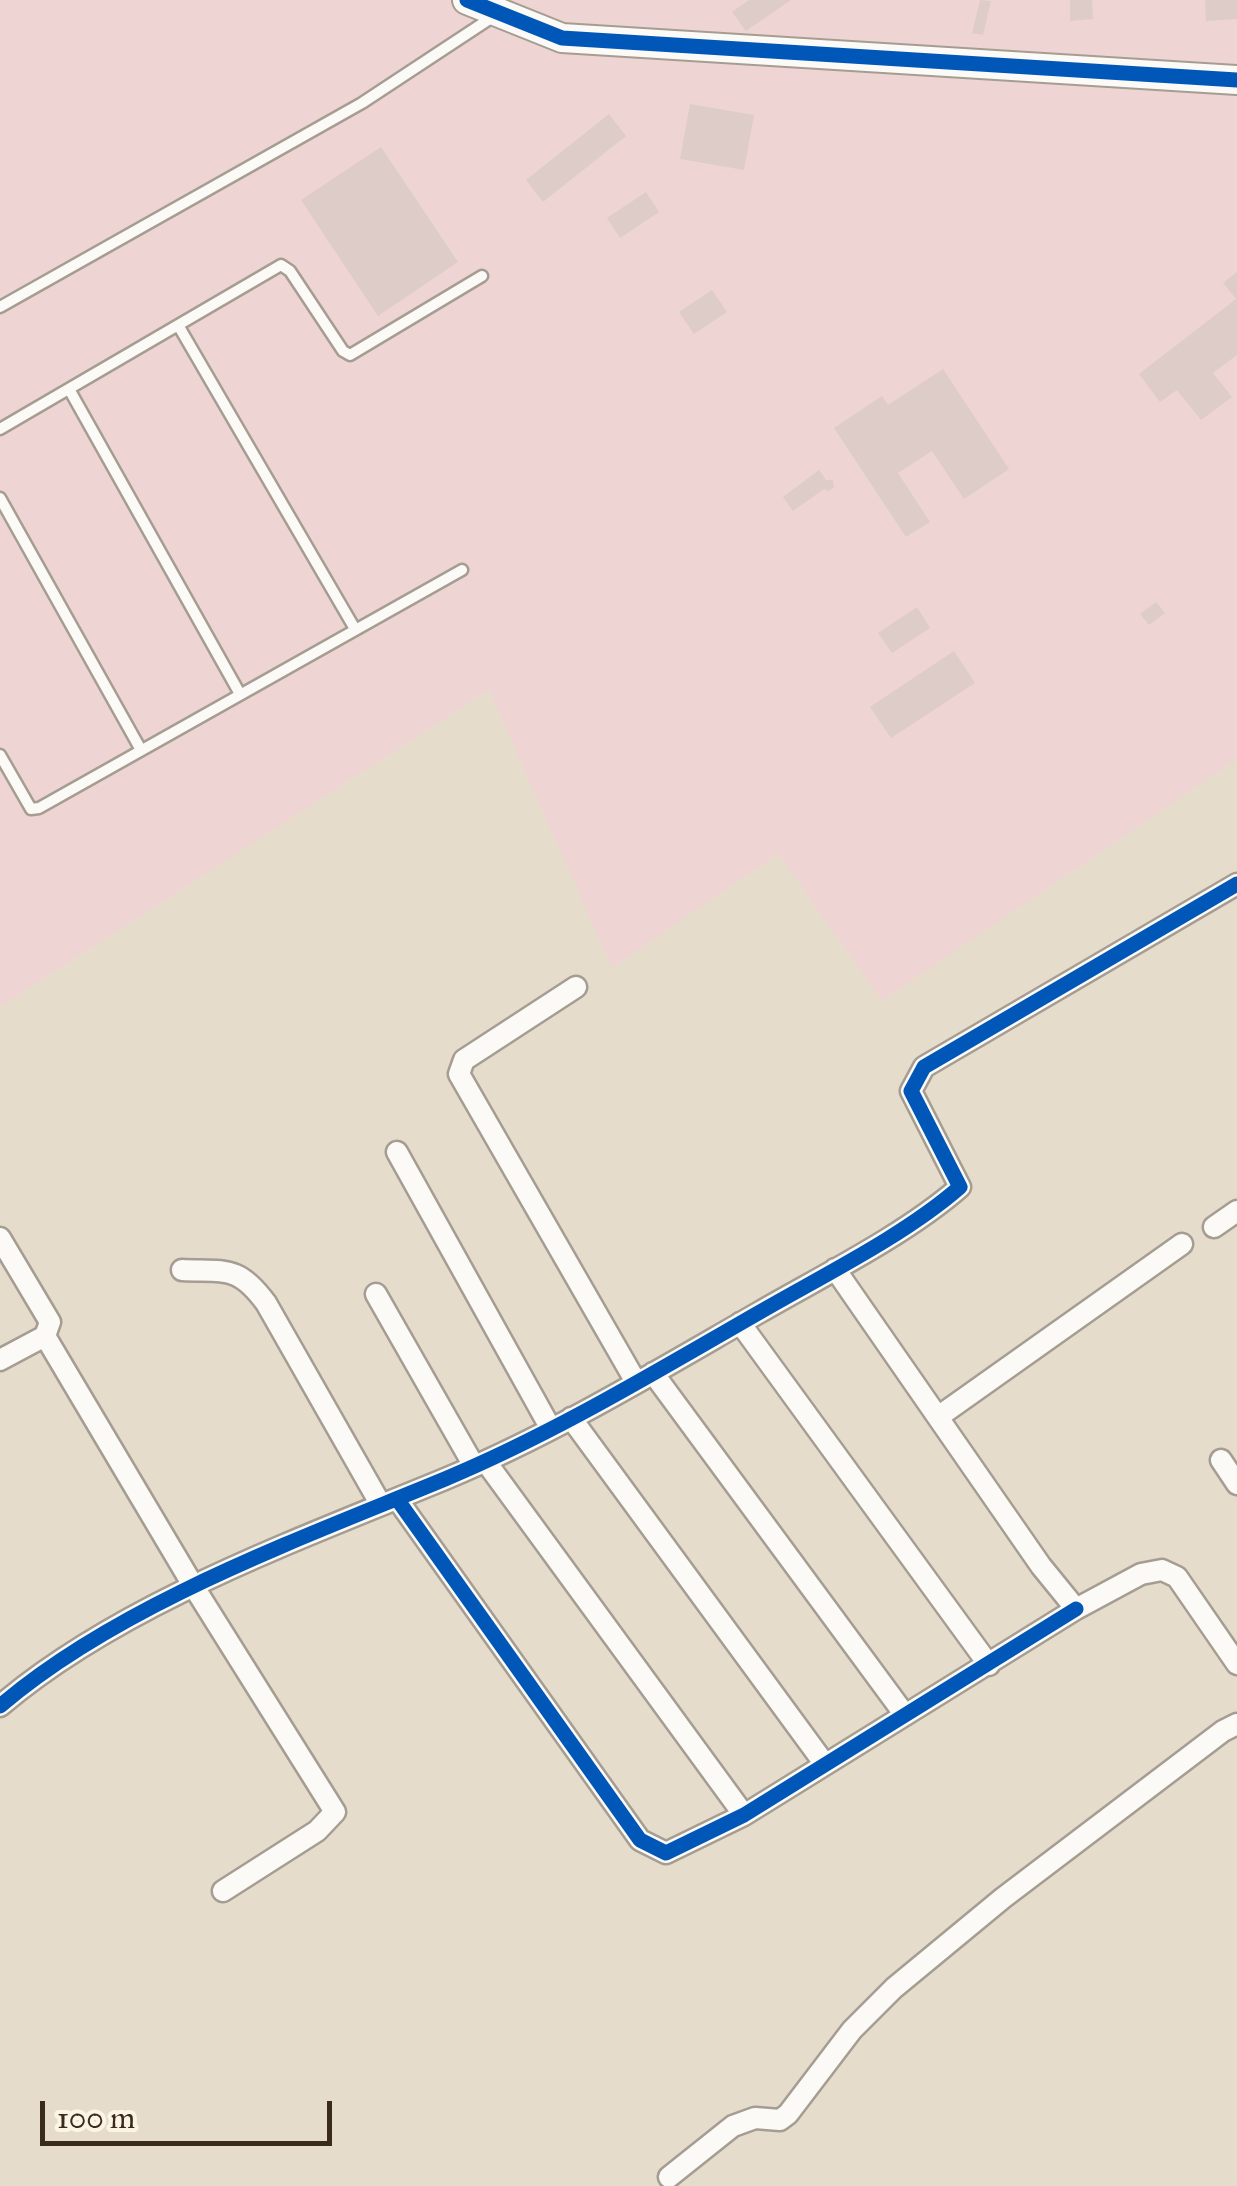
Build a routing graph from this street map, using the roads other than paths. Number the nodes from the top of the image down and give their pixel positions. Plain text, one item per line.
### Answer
1 (467, 0) edge
2 (498, 14) junction
3 (1237, 80) edge
4 (482, 276) dead end
5 (0, 307) edge
6 (178, 325) junction
7 (69, 389) junction
8 (0, 429) edge
9 (0, 498) edge
10 (462, 570) dead end
11 (355, 628) junction
12 (240, 694) junction
13 (141, 750) junction
14 (0, 755) edge
15 (1237, 884) edge
16 (576, 988) dead end
17 (397, 1152) dead end
18 (1237, 1211) edge
19 (1214, 1227) dead end
20 (0, 1238) edge
21 (1182, 1244) dead end
22 (835, 1268) junction
23 (182, 1270) dead end
24 (376, 1294) dead end
25 (740, 1323) junction
26 (45, 1336) junction
27 (0, 1360) edge
28 (645, 1378) junction
29 (938, 1417) junction
30 (571, 1418) junction
31 (552, 1429) junction
32 (1221, 1460) dead end
33 (480, 1464) junction
34 (1237, 1484) edge
35 (389, 1502) junction
36 (194, 1588) junction
37 (1076, 1609) junction
38 (1237, 1664) edge
39 (989, 1665) junction
40 (0, 1706) edge
41 (905, 1715) junction
42 (1237, 1724) edge
43 (824, 1764) junction
44 (744, 1815) junction
45 (223, 1890) dead end
46 (669, 2177) dead end

1 - 2 street
2 - 3 street
2 - 5 lane
4 - 6 lane
6 - 7 lane
6 - 11 lane
7 - 8 lane
7 - 12 lane
9 - 13 lane
10 - 11 lane
11 - 12 lane
12 - 13 lane
13 - 14 lane
15 - 22 street
16 - 28 street
17 - 31 street
18 - 19 street
20 - 26 street
21 - 29 street
22 - 25 street
22 - 29 street
23 - 35 street
24 - 33 street
25 - 28 street
25 - 39 street
26 - 27 street
26 - 36 street
28 - 30 street
28 - 41 street
29 - 37 street
30 - 31 street
30 - 43 street
31 - 33 street
32 - 34 street
33 - 35 street
33 - 44 street
35 - 36 street
35 - 44 street
36 - 40 street
36 - 45 street
37 - 38 street
37 - 39 street
39 - 41 street
41 - 43 street
42 - 46 street
43 - 44 street

